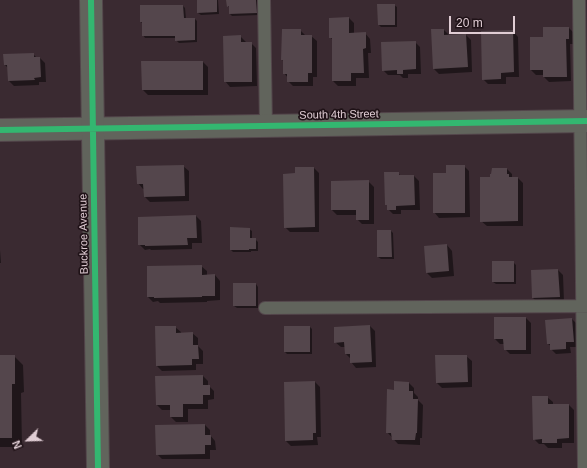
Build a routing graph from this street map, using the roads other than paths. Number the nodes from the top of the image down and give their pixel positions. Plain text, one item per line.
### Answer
1 (90, 0) edge
2 (264, 0) edge
3 (579, 0) edge
4 (584, 121) edge
5 (266, 126) junction
6 (92, 129) junction
7 (0, 130) edge
8 (585, 306) edge
9 (265, 308) dead end
10 (98, 468) edge
11 (584, 468) edge

1 - 6 street, Buckroe Avenue
2 - 5 lane
3 - 4 lane
4 - 5 street, South 4th Street
4 - 8 lane
5 - 6 street, South 4th Street
6 - 7 street, South 4th Street
6 - 10 street, Buckroe Avenue
8 - 9 lane
8 - 11 lane

